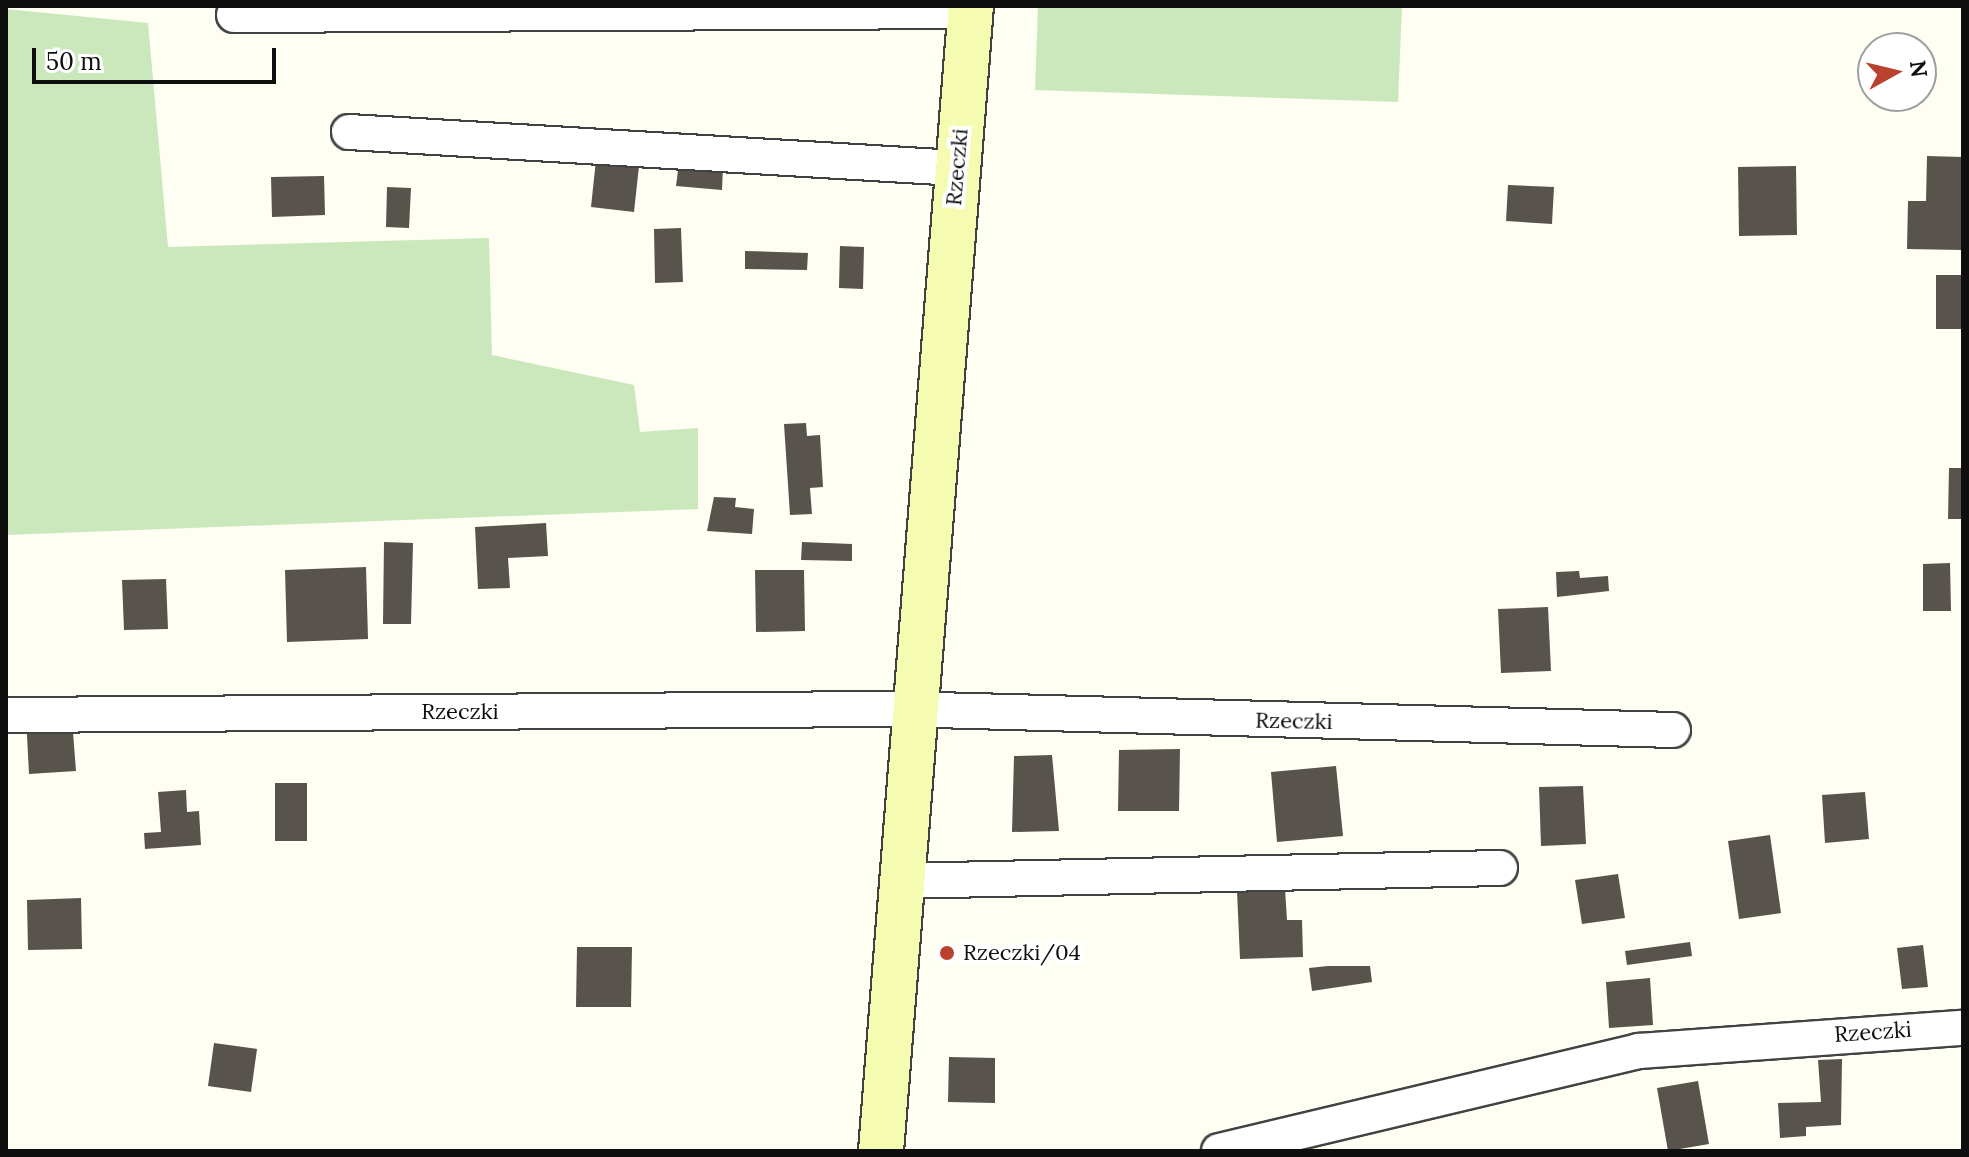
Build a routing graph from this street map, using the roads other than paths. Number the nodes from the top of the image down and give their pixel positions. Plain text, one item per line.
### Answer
1 (971, 8) edge
2 (234, 15) dead end
3 (349, 132) dead end
4 (957, 168) junction
5 (914, 712) junction
6 (6, 715) edge
7 (1673, 730) dead end
8 (1500, 868) dead end
9 (900, 881) junction
10 (1963, 1028) edge
11 (881, 1151) edge
12 (1219, 1151) edge

1 - 2 street
1 - 4 main road, Rzeczki
3 - 4 street
4 - 5 main road, Rzeczki
5 - 6 street, Rzeczki
5 - 7 street, Rzeczki
5 - 9 main road, Rzeczki
8 - 9 street
9 - 11 main road, Rzeczki
10 - 12 street, Rzeczki

